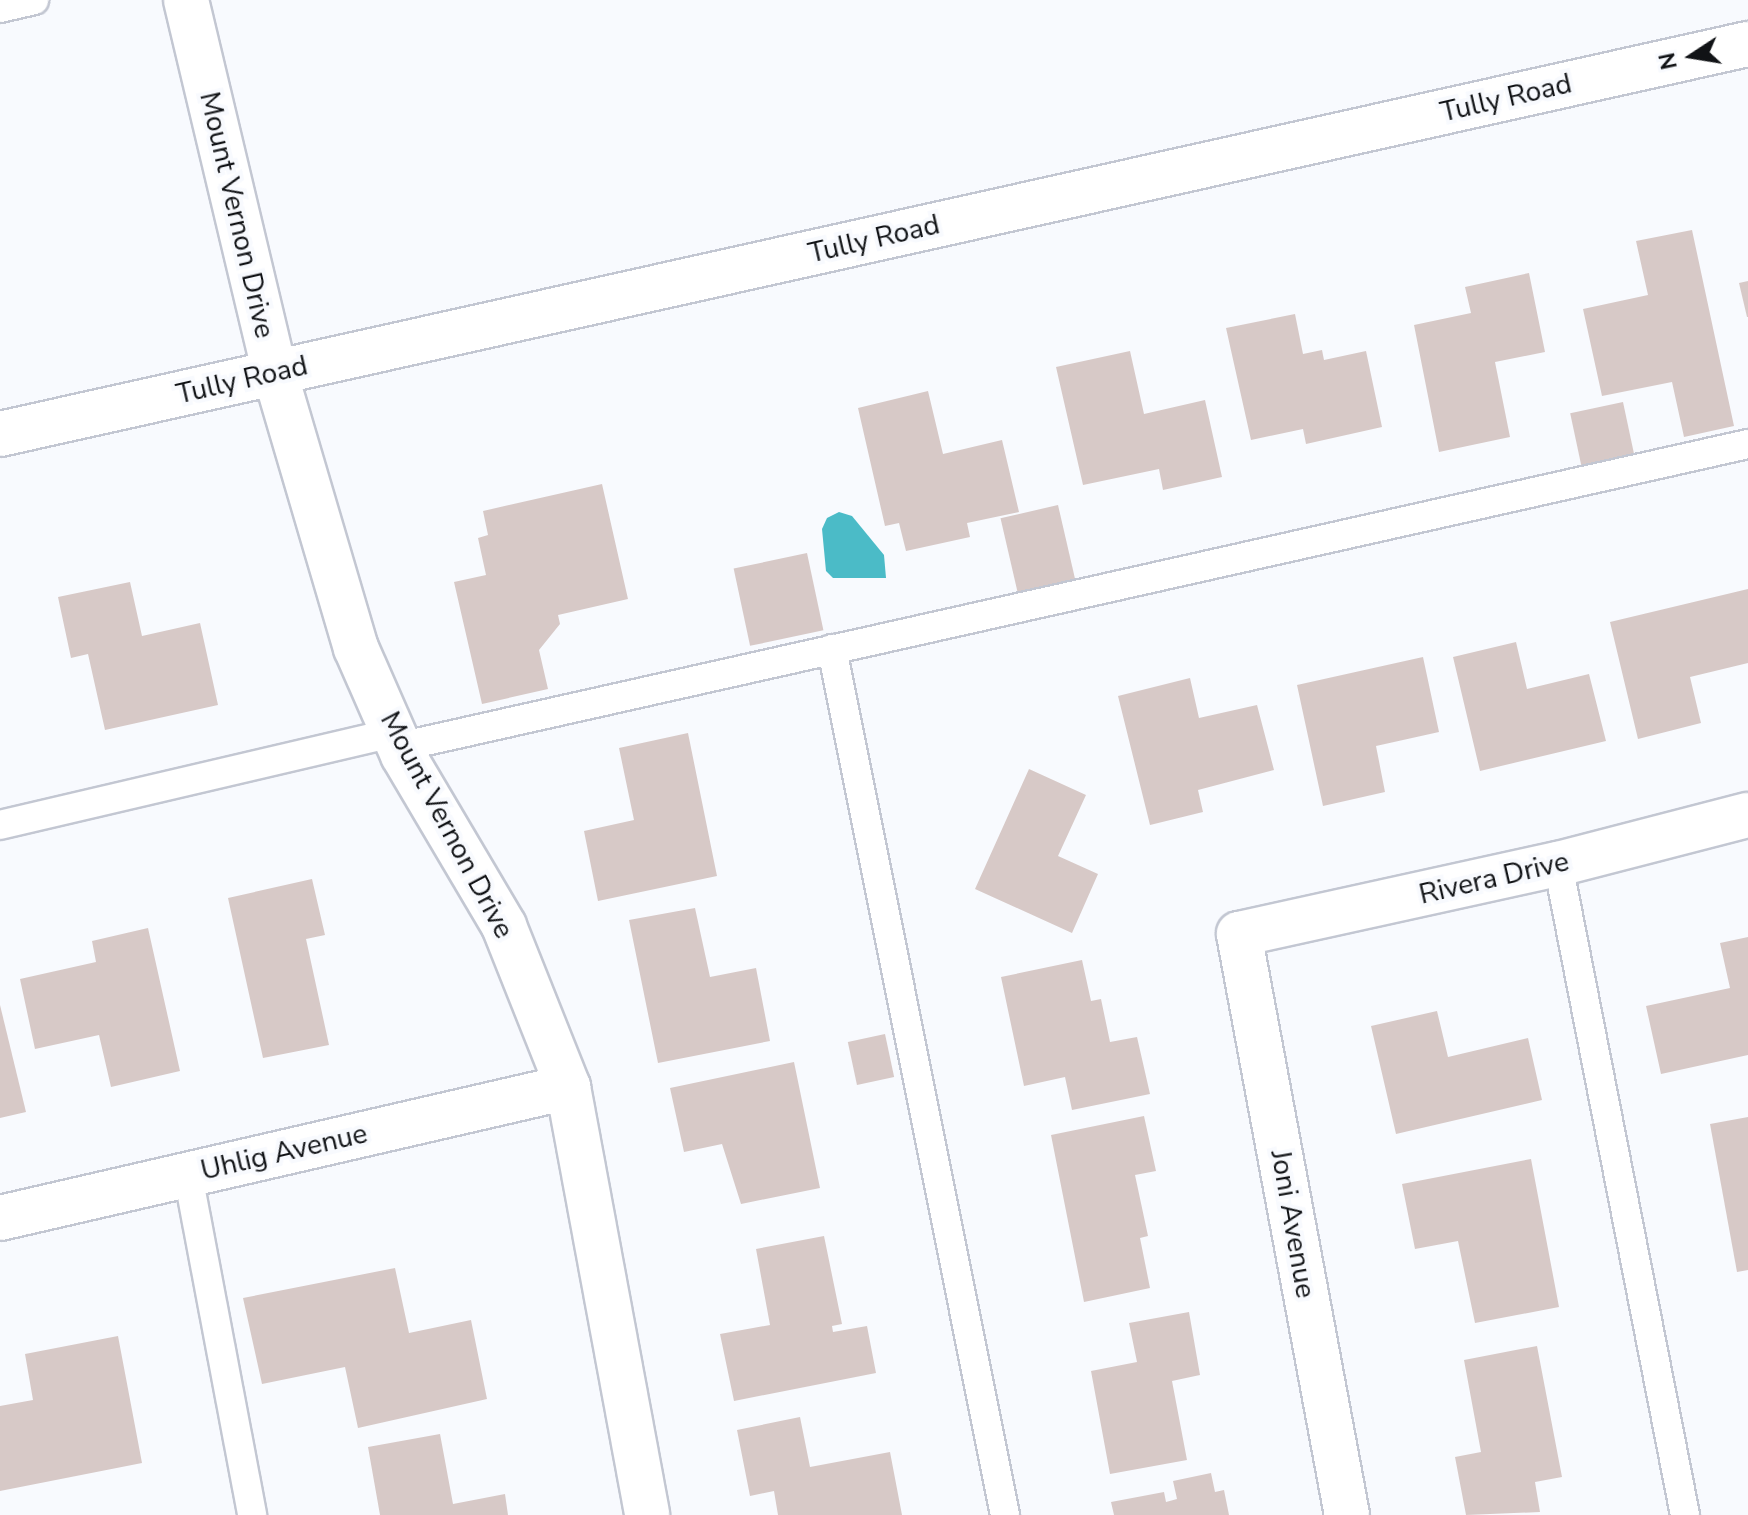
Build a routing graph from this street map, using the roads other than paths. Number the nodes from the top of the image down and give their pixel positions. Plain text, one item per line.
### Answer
1 (34, 0) edge
2 (186, 0) edge
3 (0, 8) edge
4 (1748, 44) edge
5 (275, 373) junction
6 (0, 434) edge
7 (1748, 444) edge
8 (832, 649) junction
9 (396, 740) junction
10 (1748, 815) edge
11 (0, 825) edge
12 (1558, 864) junction
13 (1239, 934) joint
14 (568, 1087) junction
15 (188, 1175) junction
16 (0, 1218) edge
17 (252, 1515) edge
18 (647, 1515) edge
19 (1005, 1515) edge
20 (1347, 1515) edge
21 (1685, 1515) edge

1 - 3 lane
2 - 5 street, Mount Vernon Drive
4 - 5 street, Tully Road
5 - 6 street, Tully Road
5 - 9 street, Mount Vernon Drive
7 - 8 lane
8 - 9 lane
8 - 19 lane
9 - 11 lane
9 - 14 street, Mount Vernon Drive
10 - 12 street, Rivera Drive
12 - 13 street, Rivera Drive
12 - 21 lane
13 - 20 street, Joni Avenue
14 - 15 street, Uhlig Avenue
14 - 18 street, Mount Vernon Drive
15 - 16 street, Uhlig Avenue
15 - 17 lane

